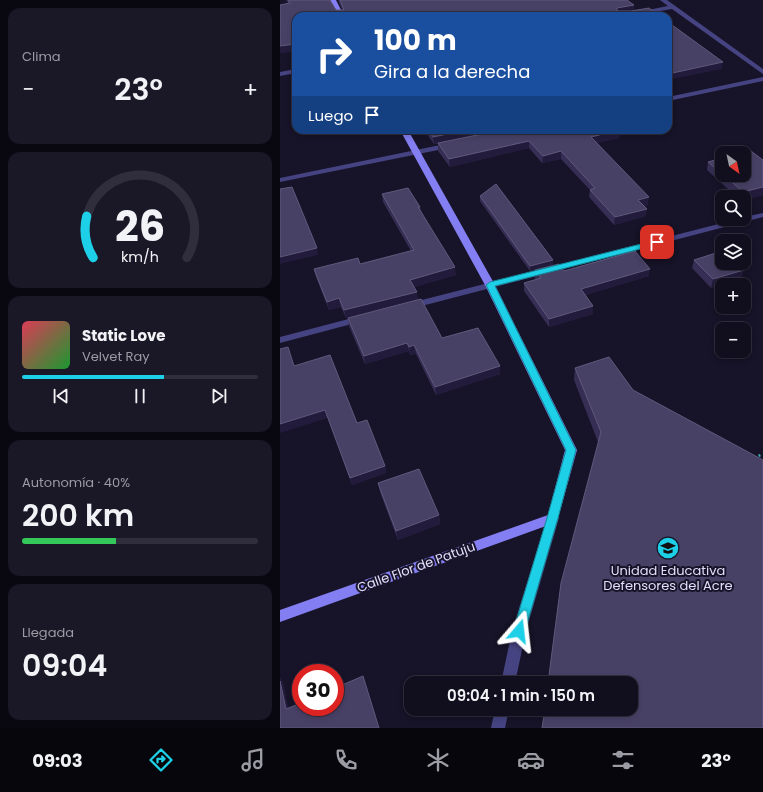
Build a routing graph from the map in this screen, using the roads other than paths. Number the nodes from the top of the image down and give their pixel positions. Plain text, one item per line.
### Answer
1 (333, 0) edge
2 (663, 0) edge
3 (672, 7) junction
4 (339, 12) edge
5 (643, 12) edge
6 (292, 72) edge
7 (763, 72) edge
8 (280, 74) edge
9 (763, 79) edge
10 (672, 98) edge
11 (406, 134) edge
12 (461, 143) edge
13 (416, 152) junction
14 (280, 180) edge
15 (763, 215) edge
16 (490, 285) junction
17 (400, 308) edge
18 (370, 316) edge
19 (280, 340) edge
20 (553, 518) junction
21 (280, 616) edge
22 (509, 676) edge
23 (501, 716) edge
24 (498, 728) edge

1 - 4 street
2 - 3 street
3 - 5 street
3 - 7 street
6 - 8 street
9 - 10 street
11 - 13 street
12 - 13 street
13 - 14 street
13 - 16 street
15 - 16 street
16 - 17 street
16 - 20 street
18 - 19 street
20 - 21 street, Calle Flor de Patuju
20 - 22 street
23 - 24 street

